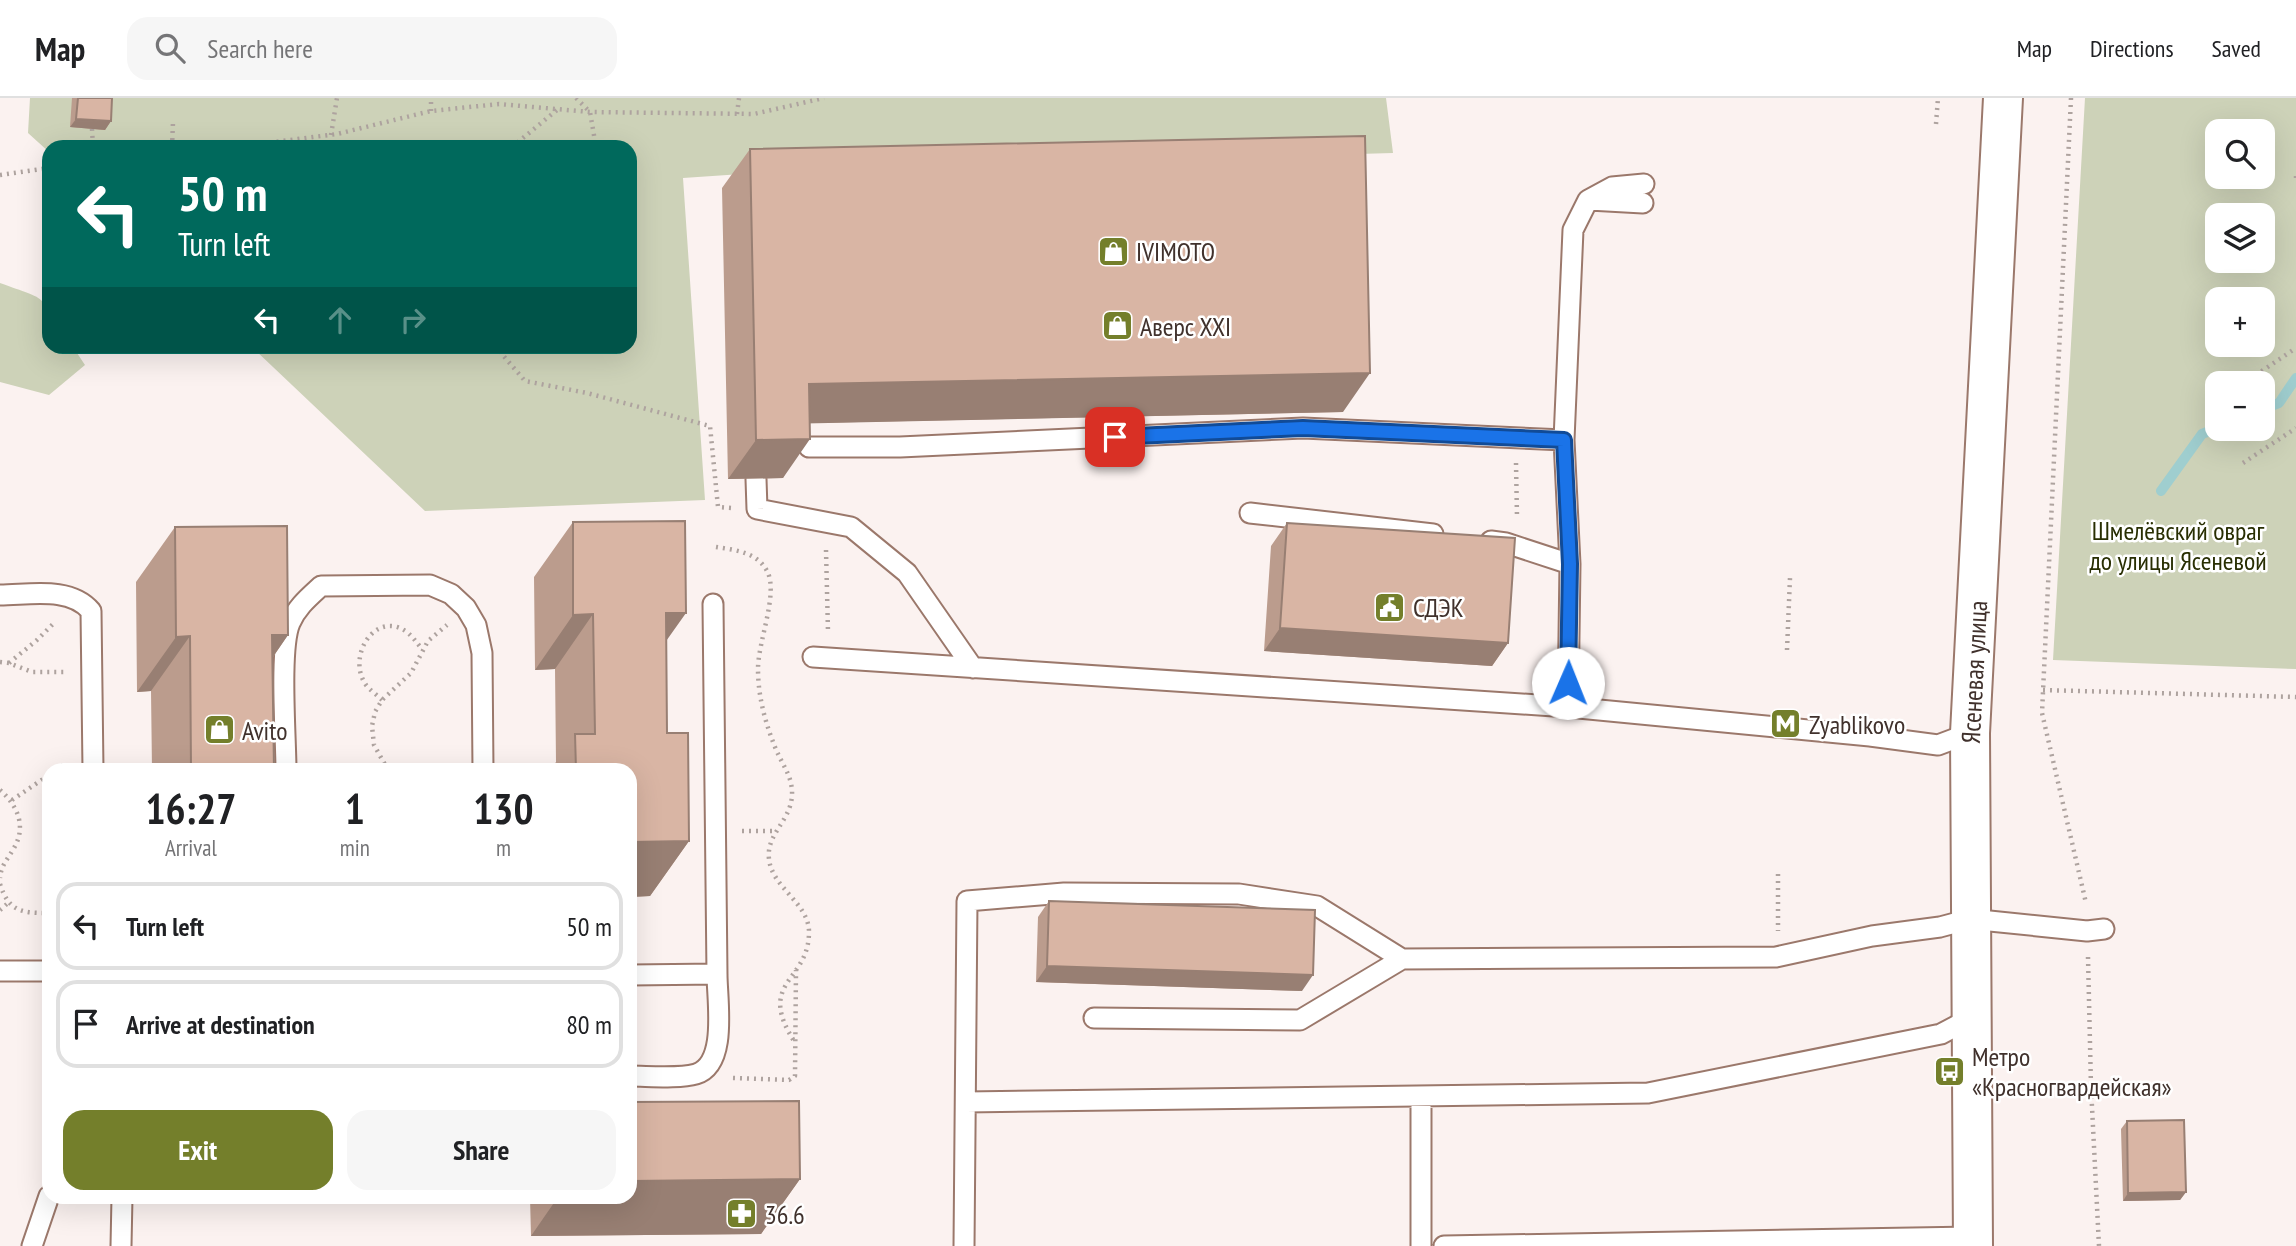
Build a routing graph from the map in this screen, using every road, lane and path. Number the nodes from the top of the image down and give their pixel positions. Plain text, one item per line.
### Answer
1 (337, 98) edge
2 (432, 98) edge
3 (576, 98) edge
4 (739, 98) edge
5 (824, 98) edge
6 (1938, 98) edge
7 (2003, 98) edge
8 (2071, 98) edge
9 (558, 109) junction
10 (431, 111) junction
11 (590, 112) junction
12 (737, 114) junction
13 (173, 122) dead end
14 (1936, 124) dead end
15 (92, 129) edge
16 (331, 135) junction
17 (93, 140) edge
18 (172, 140) edge
19 (291, 140) edge
20 (520, 140) edge
21 (595, 140) edge
22 (42, 169) edge
23 (0, 175) edge
24 (2296, 176) edge
25 (2296, 183) edge
26 (1643, 193) dead end
27 (2296, 348) edge
28 (502, 354) edge
29 (2262, 371) edge
30 (2296, 428) edge
31 (1516, 438) junction
32 (1564, 440) junction
33 (809, 447) edge
34 (2243, 464) dead end
35 (756, 479) edge
36 (757, 509) junction
37 (1250, 513) dead end
38 (825, 522) junction
39 (716, 547) dead end
40 (1518, 547) junction
41 (1570, 564) junction
42 (1790, 578) dead end
43 (0, 595) edge
44 (75, 598) junction
45 (713, 604) dead end
46 (471, 616) junction
47 (422, 649) junction
48 (1787, 650) dead end
49 (821, 658) joint
50 (0, 662) edge
51 (9, 663) junction
52 (973, 668) junction
53 (92, 672) junction
54 (2043, 690) junction
55 (2296, 697) edge
56 (382, 700) junction
57 (1568, 707) junction
58 (1970, 733) junction
59 (93, 763) edge
60 (286, 763) edge
61 (382, 763) edge
62 (483, 763) edge
63 (42, 780) edge
64 (0, 789) edge
65 (12, 800) junction
66 (1778, 874) dead end
67 (0, 878) edge
68 (0, 884) edge
69 (8, 903) junction
70 (0, 910) edge
71 (42, 914) edge
72 (1970, 919) junction
73 (2096, 930) junction
74 (1778, 934) dead end
75 (1402, 959) junction
76 (796, 970) junction
77 (0, 971) edge
78 (42, 971) edge
79 (717, 974) junction
80 (637, 975) edge
81 (1094, 1018) dead end
82 (1971, 1018) junction
83 (796, 1044) junction
84 (687, 1075) junction
85 (637, 1076) edge
86 (1421, 1096) junction
87 (966, 1102) junction
88 (46, 1204) edge
89 (122, 1204) edge
90 (1972, 1242) edge
91 (32, 1246) edge
92 (121, 1246) edge
93 (964, 1246) edge
94 (1421, 1246) edge
95 (1444, 1246) edge
96 (2099, 1246) edge

1 - 16 path
2 - 10 path
3 - 11 path
4 - 12 path
5 - 12 path
6 - 14 path
7 - 58 main road, Ясеневая улица
8 - 54 path
9 - 10 path
9 - 11 path
9 - 20 path
10 - 16 path
11 - 12 path
11 - 21 path
13 - 18 path
15 - 17 path
16 - 19 path
22 - 23 path
24 - 25 path
26 - 32 lane
27 - 29 path
28 - 36 path
30 - 34 path
31 - 32 lane
31 - 33 lane
31 - 40 path
32 - 41 lane
35 - 36 lane
36 - 38 lane
37 - 40 lane
38 - 49 path
38 - 52 lane
39 - 76 path
40 - 41 lane
41 - 57 lane
42 - 48 path
43 - 44 lane
44 - 51 path
44 - 53 lane
45 - 79 lane
46 - 47 path
46 - 60 lane
46 - 62 lane
47 - 56 path
47 - 56 path
49 - 52 lane
50 - 51 path
51 - 53 path
52 - 57 lane
53 - 59 lane
54 - 55 path
54 - 73 path
56 - 61 path
57 - 58 lane
58 - 72 main road, Ясеневая улица
63 - 65 path
64 - 65 path
65 - 67 path
66 - 74 path
68 - 69 path
69 - 70 path
69 - 71 path
72 - 73 lane
72 - 75 lane
72 - 82 main road, Ясеневая улица
73 - 96 path
75 - 81 lane
75 - 87 lane
76 - 83 path
76 - 83 path
77 - 78 lane
79 - 80 lane
79 - 84 lane
82 - 86 lane
82 - 90 main road, Ясеневая улица
83 - 84 path
84 - 85 lane
86 - 87 lane
86 - 94 lane
87 - 93 lane
88 - 91 lane
89 - 92 lane
90 - 95 lane

